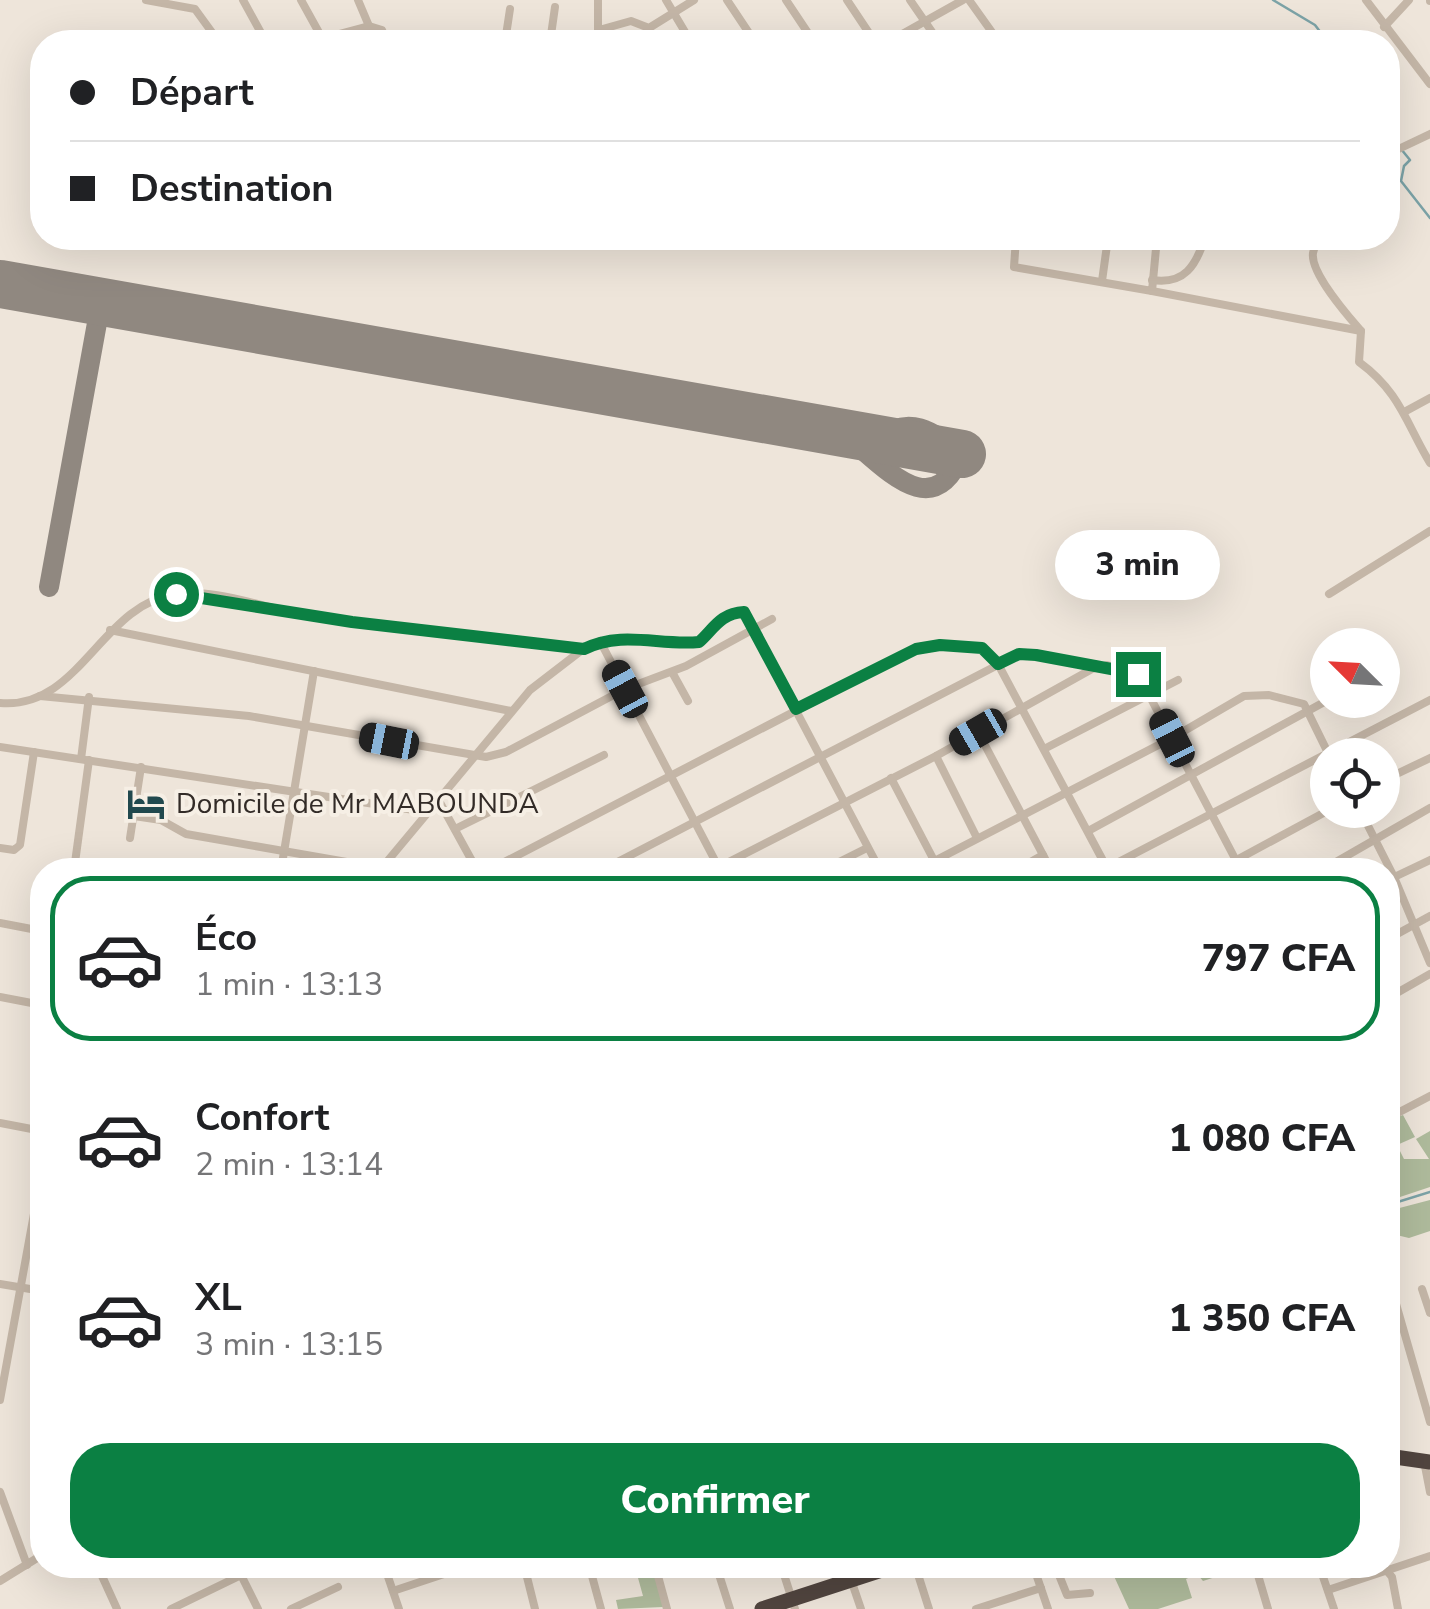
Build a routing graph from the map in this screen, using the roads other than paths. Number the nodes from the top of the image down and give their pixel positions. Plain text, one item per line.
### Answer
1 (146, 0) edge
2 (243, 0) edge
3 (301, 0) edge
4 (358, 0) edge
5 (598, 0) edge
6 (666, 0) edge
7 (694, 0) edge
8 (727, 0) edge
9 (786, 0) edge
10 (847, 0) edge
11 (910, 0) edge
12 (966, 0) edge
13 (1366, 0) edge
14 (1409, 0) edge
15 (193, 4) edge
16 (555, 7) dead end
17 (510, 9) dead end
18 (674, 12) junction
19 (925, 21) junction
20 (369, 26) junction
21 (1384, 26) junction
22 (211, 30) edge
23 (259, 30) edge
24 (318, 30) edge
25 (353, 30) edge
26 (382, 30) edge
27 (507, 30) edge
28 (552, 30) edge
29 (600, 30) joint
30 (684, 30) edge
31 (747, 30) edge
32 (806, 30) edge
33 (867, 30) edge
34 (909, 30) edge
35 (931, 30) edge
36 (990, 30) edge
37 (1387, 30) edge
38 (1400, 46) edge
39 (1430, 84) edge
40 (1430, 134) edge
41 (1400, 149) edge
42 (1015, 250) edge
43 (1106, 250) edge
44 (1156, 250) edge
45 (1201, 250) edge
46 (1315, 250) edge
47 (1102, 280) junction
48 (1152, 280) junction
49 (1152, 291) junction
50 (1361, 331) junction
51 (1430, 398) edge
52 (1406, 411) junction
53 (1430, 464) edge
54 (1430, 531) edge
55 (1328, 594) dead end
56 (772, 620) dead end
57 (110, 630) junction
58 (754, 632) junction
59 (600, 641) junction
60 (584, 649) junction
61 (998, 664) junction
62 (1107, 665) junction
63 (314, 671) junction
64 (672, 672) junction
65 (1178, 680) dead end
66 (625, 689) junction
67 (1151, 695) junction
68 (40, 696) junction
69 (89, 697) junction
70 (1430, 700) edge
71 (688, 701) dead end
72 (0, 703) edge
73 (1022, 706) junction
74 (1308, 708) junction
75 (796, 709) junction
76 (511, 711) junction
77 (305, 725) junction
78 (978, 732) junction
79 (1172, 738) junction
80 (1321, 738) edge
81 (1358, 738) edge
82 (0, 747) edge
83 (1044, 749) junction
84 (34, 752) junction
85 (820, 755) junction
86 (604, 756) dead end
87 (936, 756) junction
88 (472, 757) junction
89 (1430, 758) edge
90 (85, 759) junction
91 (1310, 763) edge
92 (141, 767) junction
93 (1400, 773) edge
94 (1192, 776) junction
95 (670, 778) junction
96 (891, 778) junction
97 (294, 789) junction
98 (1067, 792) junction
99 (438, 799) junction
100 (844, 800) junction
101 (1430, 808) edge
102 (426, 812) junction
103 (1211, 814) junction
104 (1021, 815) junction
105 (134, 816) junction
106 (1310, 820) edge
107 (694, 822) junction
108 (1369, 828) edge
109 (454, 829) junction
110 (1090, 830) junction
111 (1374, 837) junction
112 (130, 838) dead end
113 (978, 838) junction
114 (0, 848) edge
115 (866, 848) junction
116 (284, 851) junction
117 (1043, 856) joint
118 (75, 858) edge
119 (283, 858) edge
120 (321, 858) edge
121 (389, 858) edge
122 (470, 858) edge
123 (513, 858) edge
124 (625, 858) edge
125 (712, 858) edge
126 (737, 858) edge
127 (846, 858) edge
128 (872, 858) edge
129 (933, 858) edge
130 (938, 858) edge
131 (1039, 858) edge
132 (1103, 858) edge
133 (1129, 858) edge
134 (1234, 858) edge
135 (1239, 858) edge
136 (1341, 858) edge
137 (1383, 858) edge
138 (1430, 860) edge
139 (1400, 874) edge
140 (1400, 899) edge
141 (1430, 916) edge
142 (0, 923) edge
143 (1412, 926) junction
144 (30, 929) edge
145 (1400, 932) edge
146 (1430, 964) edge
147 (1430, 974) edge
148 (1400, 991) edge
149 (0, 997) edge
150 (30, 1003) edge
151 (1430, 1096) edge
152 (1400, 1112) edge
153 (0, 1123) edge
154 (30, 1129) edge
155 (30, 1240) edge
156 (0, 1284) edge
157 (22, 1287) junction
158 (30, 1289) edge
159 (1422, 1289) dead end
160 (1430, 1313) edge
161 (1400, 1318) edge
162 (0, 1400) edge
163 (1430, 1422) edge
164 (1400, 1458) edge
165 (1427, 1461) edge
166 (0, 1492) edge
167 (1430, 1492) edge
168 (1430, 1556) edge
169 (30, 1563) edge
170 (1400, 1564) edge
171 (27, 1565) junction
172 (102, 1578) edge
173 (238, 1578) edge
174 (243, 1578) edge
175 (388, 1578) edge
176 (432, 1578) edge
177 (527, 1578) edge
178 (593, 1578) edge
179 (659, 1578) edge
180 (720, 1578) edge
181 (785, 1578) edge
182 (838, 1578) edge
183 (850, 1578) edge
184 (918, 1578) edge
185 (1038, 1578) edge
186 (1060, 1578) edge
187 (1258, 1578) edge
188 (1324, 1578) edge
189 (1360, 1578) edge
190 (1389, 1578) edge
191 (0, 1581) edge
192 (338, 1586) dead end
193 (1041, 1588) junction
194 (1328, 1590) junction
195 (393, 1591) junction
196 (1090, 1593) dead end
197 (794, 1604) edge
198 (1266, 1608) edge
199 (117, 1609) edge
200 (172, 1609) edge
201 (258, 1609) edge
202 (291, 1609) edge
203 (400, 1609) edge
204 (534, 1609) edge
205 (601, 1609) edge
206 (667, 1609) edge
207 (730, 1609) edge
208 (762, 1609) edge
209 (861, 1609) edge
210 (929, 1609) edge
211 (976, 1609) edge
212 (1048, 1609) edge
213 (1334, 1609) edge
214 (1398, 1609) edge

1 - 15 street
2 - 23 street
3 - 24 street
4 - 20 street
5 - 29 street
6 - 18 street
7 - 18 street
8 - 31 street
9 - 32 street
10 - 33 street
11 - 19 street
12 - 19 street
12 - 36 street
13 - 21 street
14 - 21 street
15 - 22 street
16 - 28 street
17 - 27 street
18 - 29 street
18 - 30 street
19 - 34 street
19 - 35 street
20 - 25 street
20 - 26 street
21 - 37 street
38 - 39 street
40 - 41 street
42 - 47 street
43 - 47 street
44 - 48 street
45 - 48 street
46 - 50 street
47 - 49 street
48 - 49 street
49 - 50 street
50 - 52 street
51 - 52 street
52 - 53 street
54 - 55 street
56 - 58 street
57 - 60 street
57 - 63 street
57 - 68 street
58 - 59 street
58 - 64 street
58 - 75 street
59 - 60 street
59 - 66 street
60 - 76 street
61 - 62 street
61 - 73 street
61 - 75 street
61 - 85 street
62 - 67 street
62 - 73 street
63 - 76 street
63 - 77 street
64 - 66 street
64 - 71 street
65 - 67 street
66 - 88 street
66 - 95 street
67 - 79 street
67 - 83 street
68 - 69 street
68 - 72 street
69 - 77 street
69 - 90 street
70 - 81 street
73 - 78 street
73 - 83 street
74 - 79 street
74 - 80 street
74 - 94 street
75 - 85 street
75 - 95 street
76 - 88 street
77 - 88 street
77 - 97 street
78 - 87 street
78 - 104 street
79 - 94 street
79 - 98 street
82 - 84 street
83 - 98 street
84 - 90 street
84 - 114 street
85 - 100 street
85 - 107 street
86 - 109 street
87 - 96 street
87 - 113 street
88 - 99 street
89 - 93 street
90 - 92 street
90 - 118 street
91 - 103 street
92 - 97 street
92 - 105 street
94 - 103 street
94 - 110 street
95 - 107 street
95 - 123 street
96 - 100 street
96 - 129 street
97 - 102 street
97 - 116 street
98 - 104 street
98 - 110 street
99 - 102 street
99 - 109 street
100 - 115 street
100 - 126 street
101 - 111 street
102 - 121 street
103 - 133 street
103 - 134 street
104 - 113 street
104 - 117 street
105 - 112 street
105 - 116 street
106 - 135 street
107 - 124 street
107 - 125 street
108 - 111 street
109 - 122 street
110 - 132 street
111 - 136 street
111 - 137 street
113 - 130 street
115 - 127 street
115 - 128 street
116 - 119 street
116 - 120 street
117 - 131 street
138 - 139 street
140 - 143 street
141 - 143 street
142 - 144 street
143 - 145 street
143 - 146 street
147 - 148 street
149 - 150 street
151 - 152 street
153 - 154 street
155 - 157 street
156 - 157 street
157 - 158 street
157 - 162 street
159 - 160 street
161 - 163 street
164 - 165 highway
165 - 167 street
166 - 171 street
168 - 170 street
169 - 171 street
171 - 191 street
172 - 199 street
173 - 200 street
174 - 201 street
175 - 195 street
176 - 195 street
177 - 204 street
178 - 205 street
179 - 206 street
180 - 207 street
181 - 197 street
182 - 197 highway
183 - 209 street
184 - 210 street
185 - 193 street
186 - 196 street
187 - 198 street
188 - 194 street
189 - 194 street
190 - 214 street
192 - 202 street
193 - 211 street
193 - 212 street
194 - 213 street
195 - 203 street
197 - 208 highway

